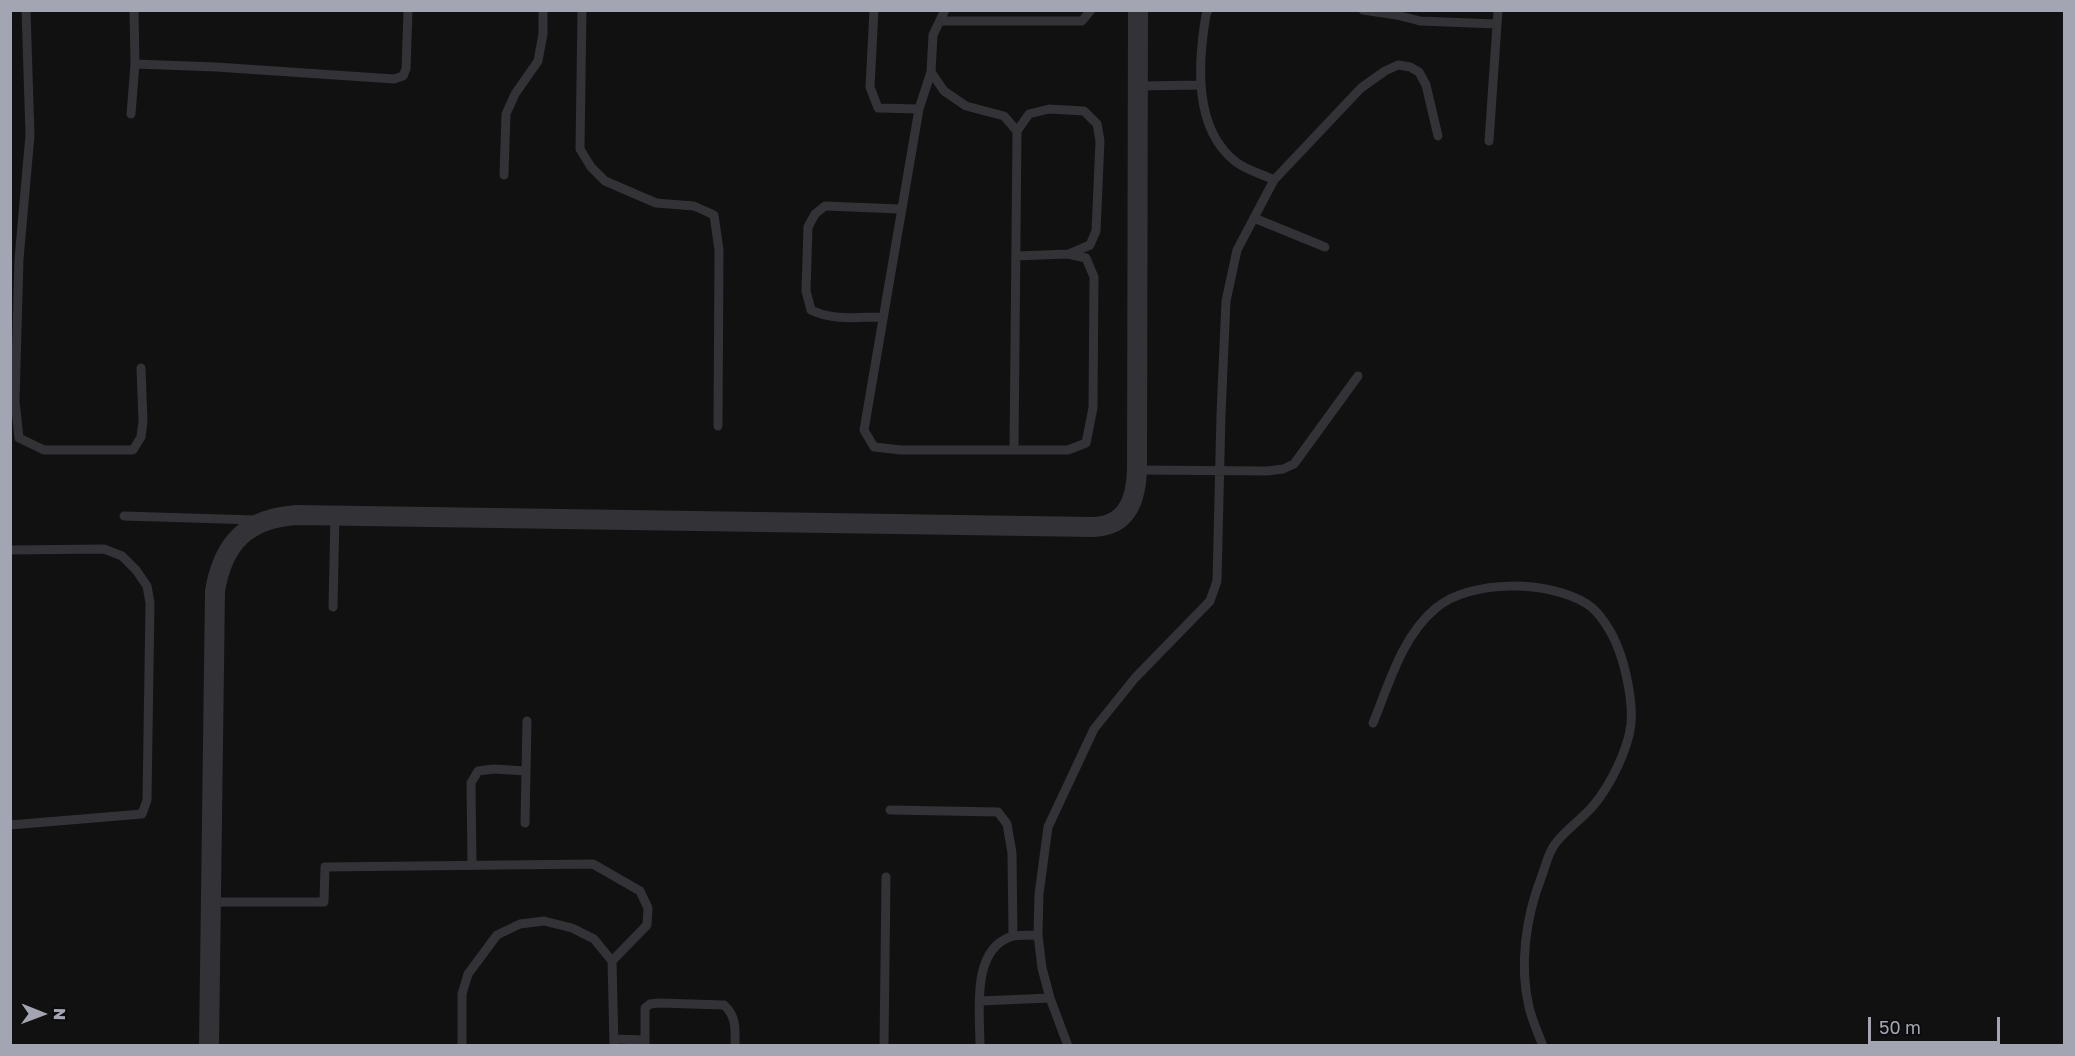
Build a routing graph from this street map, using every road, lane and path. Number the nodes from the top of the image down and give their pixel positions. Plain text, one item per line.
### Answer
1 (26, 10) edge
2 (134, 10) edge
3 (408, 10) edge
4 (543, 10) edge
5 (582, 10) edge
6 (874, 10) edge
7 (945, 10) edge
8 (1091, 10) edge
9 (1138, 10) edge
10 (1208, 10) edge
11 (1363, 10) edge
12 (1498, 10) edge
13 (940, 21) junction
14 (1497, 24) junction
15 (135, 64) junction
16 (931, 72) junction
17 (1201, 85) junction
18 (1138, 86) junction
19 (919, 109) junction
20 (131, 114) dead end
21 (1017, 131) junction
22 (1438, 136) dead end
23 (1490, 141) dead end
24 (504, 175) dead end
25 (1274, 180) junction
26 (900, 209) junction
27 (1254, 218) junction
28 (1325, 247) dead end
29 (1068, 254) junction
30 (1016, 256) junction
31 (882, 317) junction
32 (141, 368) dead end
33 (1358, 376) dead end
34 (718, 426) dead end
35 (1014, 450) junction
36 (1137, 470) junction
37 (1220, 471) junction
38 (334, 515) junction
39 (124, 516) dead end
40 (262, 520) junction
41 (10, 550) edge
42 (333, 607) dead end
43 (527, 721) dead end
44 (1373, 723) dead end
45 (526, 771) junction
46 (890, 810) dead end
47 (525, 823) dead end
48 (10, 825) edge
49 (472, 865) junction
50 (886, 877) dead end
51 (211, 902) junction
52 (1038, 935) junction
53 (1012, 936) junction
54 (612, 961) junction
55 (1050, 998) junction
56 (981, 1001) junction
57 (614, 1042) edge
58 (645, 1043) edge
59 (209, 1046) edge
60 (462, 1046) edge
61 (735, 1046) edge
62 (884, 1046) edge
63 (980, 1046) edge
64 (1068, 1046) edge
65 (1543, 1046) edge

1 - 32 lane
2 - 15 lane
3 - 15 lane
4 - 24 lane
5 - 34 lane
6 - 19 lane
7 - 13 lane
8 - 13 lane
9 - 18 street
10 - 17 lane
11 - 14 lane
12 - 14 lane
13 - 16 lane
14 - 23 lane
15 - 20 lane
16 - 19 lane
16 - 21 lane
17 - 18 lane
17 - 25 lane
18 - 36 street
19 - 26 lane
21 - 29 lane
21 - 30 lane
22 - 25 lane
25 - 27 lane
26 - 31 lane
26 - 31 lane
27 - 28 lane
27 - 37 lane
29 - 30 lane
29 - 35 lane
30 - 35 lane
31 - 35 lane
33 - 37 lane
36 - 37 lane
36 - 38 street
37 - 52 lane
38 - 40 street
38 - 42 lane
39 - 40 lane
40 - 51 street
41 - 48 lane
43 - 45 lane
44 - 65 lane
45 - 47 lane
45 - 49 lane
46 - 53 lane
49 - 51 lane
49 - 54 lane
50 - 62 lane
51 - 59 street
52 - 53 lane
52 - 55 lane
53 - 56 lane
54 - 57 lane
54 - 60 lane
55 - 56 lane
55 - 64 lane
56 - 63 lane
57 - 58 lane
58 - 61 lane

